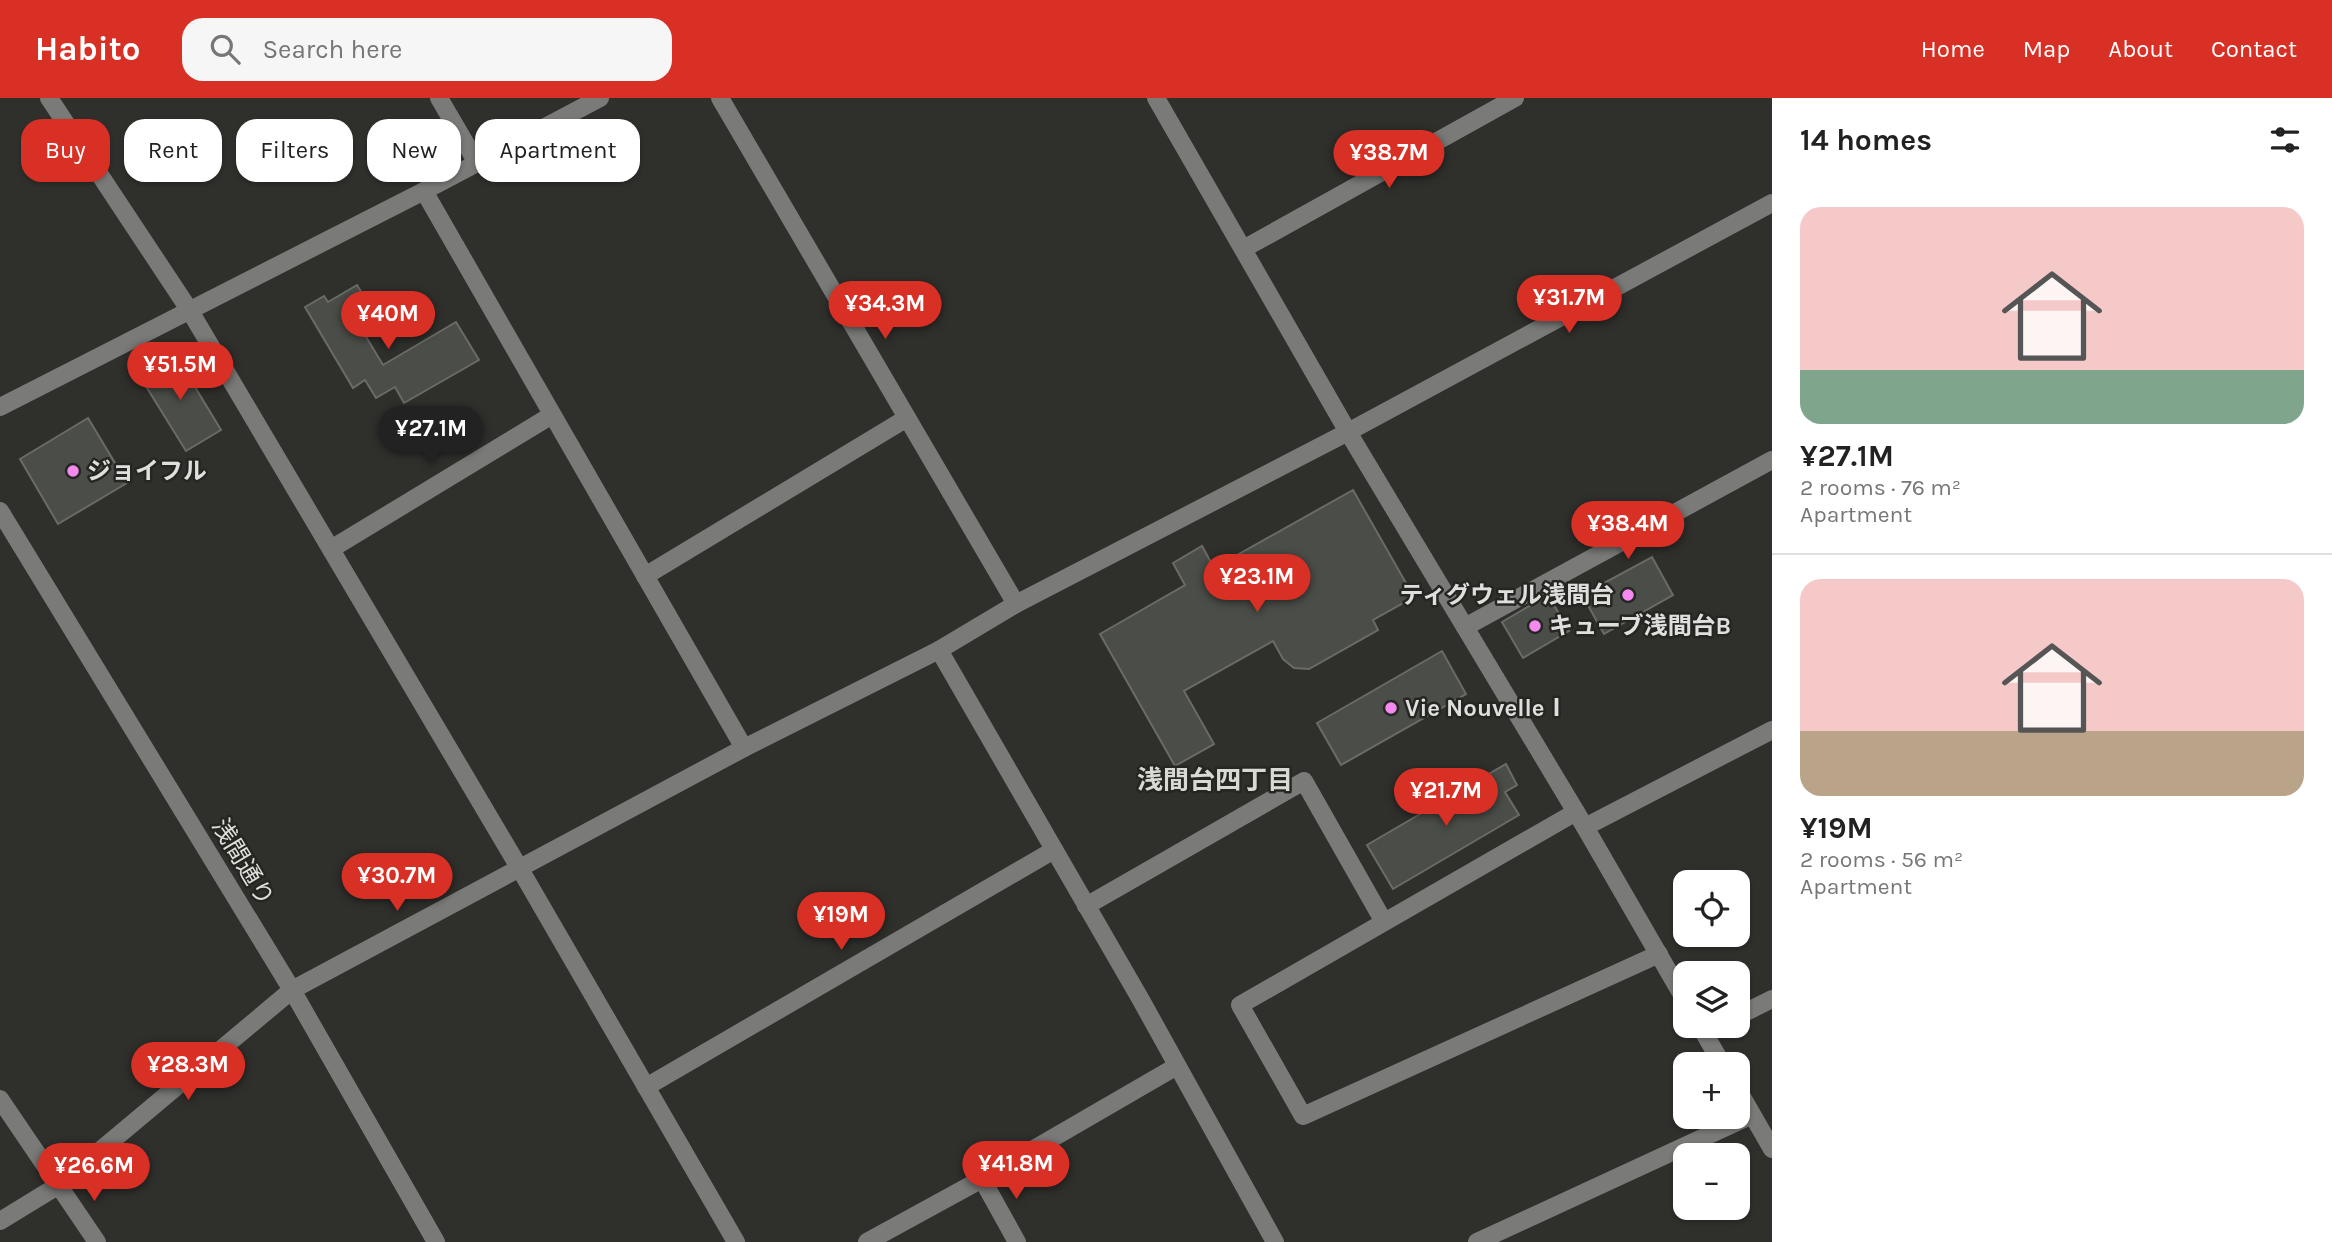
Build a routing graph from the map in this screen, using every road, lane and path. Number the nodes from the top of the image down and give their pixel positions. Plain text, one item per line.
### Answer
1 (49, 98) edge
2 (439, 98) edge
3 (600, 98) edge
4 (720, 98) edge
5 (1156, 98) edge
6 (1515, 98) edge
7 (560, 119) edge
8 (475, 160) edge
9 (475, 164) edge
10 (424, 191) junction
11 (1772, 203) edge
12 (1245, 248) junction
13 (190, 311) junction
14 (0, 407) edge
15 (552, 415) junction
16 (907, 418) junction
17 (1348, 432) junction
18 (1772, 460) edge
19 (0, 511) edge
20 (331, 549) junction
21 (645, 576) junction
22 (1016, 604) junction
23 (1465, 627) junction
24 (939, 650) junction
25 (1772, 730) edge
26 (744, 748) junction
27 (1580, 820) junction
28 (1054, 850) junction
29 (520, 869) junction
30 (1086, 906) junction
31 (1384, 922) junction
32 (1659, 954) junction
33 (1673, 979) edge
34 (292, 990) junction
35 (1772, 999) edge
36 (1750, 1010) edge
37 (1177, 1066) junction
38 (646, 1087) junction
39 (0, 1099) edge
40 (1750, 1111) edge
41 (1752, 1115) junction
42 (1772, 1149) edge
43 (982, 1179) junction
44 (59, 1185) junction
45 (0, 1221) edge
46 (97, 1242) edge
47 (436, 1242) edge
48 (736, 1242) edge
49 (867, 1242) edge
50 (1017, 1242) edge
51 (1275, 1242) edge
52 (1477, 1242) edge

1 - 13 street
2 - 8 street
3 - 7 street
4 - 16 street
5 - 12 street
6 - 12 street
9 - 10 street
10 - 13 street
10 - 15 street
11 - 17 street
12 - 17 street
13 - 14 street
13 - 20 street
15 - 20 street
15 - 21 street
16 - 21 street
16 - 22 street
17 - 22 street
17 - 23 street
18 - 23 street
19 - 34 street, 浅間通り
20 - 29 street
21 - 26 street
22 - 24 street
23 - 27 street
24 - 26 street
24 - 28 street
25 - 27 street
26 - 29 street
27 - 31 street
27 - 32 street
28 - 30 street
28 - 38 street
29 - 34 street
29 - 38 street
30 - 31 street
30 - 37 street
31 - 32 street
32 - 33 street
34 - 44 street
34 - 47 street, 浅間通り
35 - 36 street
37 - 43 street
37 - 51 street
38 - 48 street
39 - 44 street
40 - 41 street
41 - 42 street
41 - 52 street
43 - 49 street
43 - 50 street
44 - 45 street
44 - 46 street

